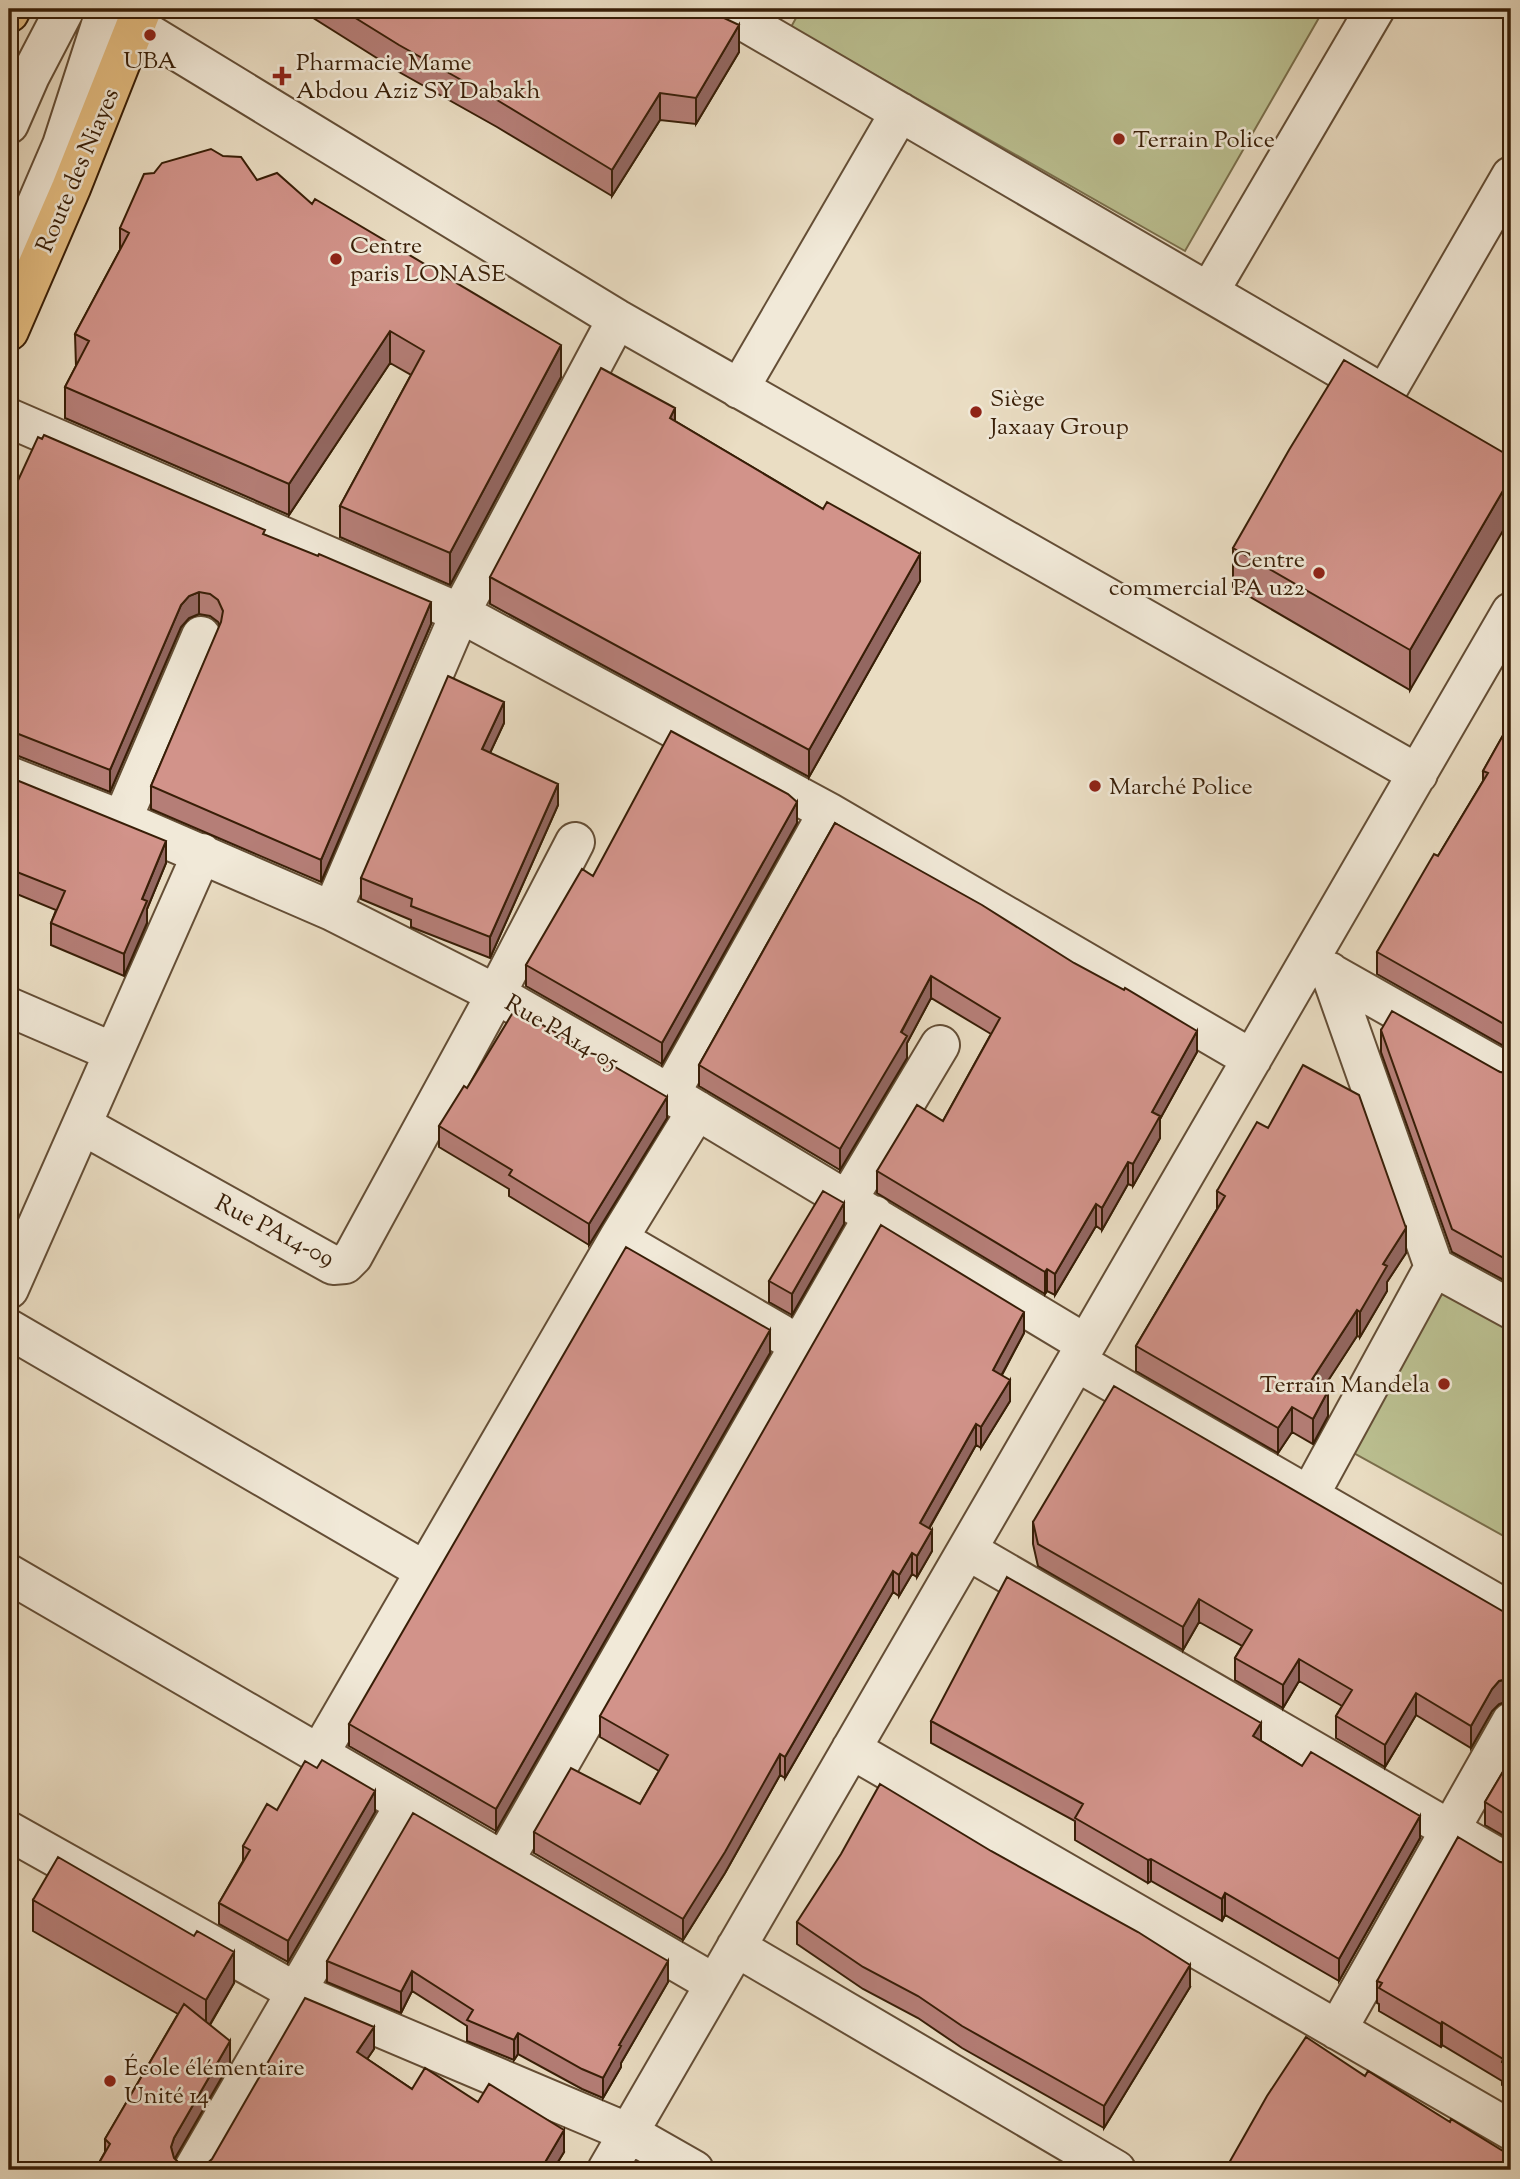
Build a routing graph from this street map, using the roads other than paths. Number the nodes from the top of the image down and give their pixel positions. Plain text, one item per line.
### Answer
1 (65, 9) edge
2 (723, 9) edge
3 (1374, 9) edge
4 (123, 13) edge
5 (900, 112) junction
6 (9, 124) edge
7 (1511, 176) edge
8 (9, 268) edge
9 (1209, 292) junction
10 (617, 319) junction
11 (9, 331) edge
12 (739, 389) junction
13 (1385, 394) junction
14 (1419, 414) edge
15 (9, 418) edge
16 (1511, 612) edge
17 (460, 613) junction
18 (201, 636) dead end
19 (1418, 774) junction
20 (9, 776) edge
21 (828, 812) junction
22 (122, 820) junction
23 (575, 842) dead end
24 (202, 853) junction
25 (332, 911) junction
26 (1320, 966) junction
27 (496, 994) junction
28 (9, 1007) edge
29 (940, 1045) dead end
30 (113, 1052) junction
31 (1252, 1059) junction
32 (1511, 1075) edge
33 (683, 1102) junction
34 (82, 1125) junction
35 (861, 1207) junction
36 (618, 1239) junction
37 (1434, 1267) junction
38 (9, 1289) edge
39 (1511, 1309) edge
40 (9, 1329) edge
41 (800, 1345) junction
42 (1082, 1353) junction
43 (1309, 1496) junction
44 (967, 1550) junction
45 (425, 1571) junction
46 (9, 1574) edge
47 (1511, 1612) edge
48 (1511, 1723) edge
49 (851, 1749) junction
50 (319, 1754) junction
51 (405, 1804) junction
52 (1450, 1830) junction
53 (9, 1831) edge
54 (504, 1861) junction
55 (1511, 1865) edge
56 (736, 1948) junction
57 (715, 1984) junction
58 (296, 1992) junction
59 (1337, 2030) junction
60 (1511, 2130) edge
61 (639, 2147) edge
62 (193, 2170) edge
63 (607, 2170) edge
64 (694, 2170) edge
65 (1116, 2170) edge

1 - 6 street
2 - 5 street
3 - 9 street
4 - 8 street
4 - 10 street
4 - 11 main road, Route des Niayes
5 - 9 street
5 - 12 street
7 - 13 street
9 - 13 street
10 - 12 street
10 - 17 street
12 - 19 street
13 - 14 street
15 - 17 street
16 - 19 street
17 - 21 street
17 - 25 street
18 - 22 street
19 - 26 street
20 - 22 street, Rue PA14-05
21 - 31 street
21 - 33 street
22 - 24 street, Rue PA14-05
23 - 27 street
24 - 25 street, Rue PA14-05
24 - 30 street
25 - 27 street, Rue PA14-05
26 - 31 street
26 - 32 street
26 - 37 street
27 - 33 street, Rue PA14-05
27 - 34 street, Rue PA14-09
28 - 30 street
29 - 35 street
30 - 34 street
31 - 42 street
33 - 35 street, Rue PA14-05
33 - 36 street
34 - 38 street
35 - 41 street
35 - 42 street, Rue PA14-05
36 - 41 street
36 - 45 street
37 - 39 street
37 - 43 street
40 - 45 street
41 - 54 street
42 - 43 street, Rue PA14-05
42 - 44 street
43 - 47 street, Rue PA14-05
44 - 49 street
44 - 52 street
45 - 50 street
46 - 50 street
48 - 52 street
49 - 56 street
49 - 59 street
50 - 51 street
51 - 54 street
51 - 58 street
52 - 55 street
52 - 59 street
53 - 58 street
54 - 57 street
56 - 57 street
56 - 65 street
57 - 61 street
58 - 61 street
58 - 62 street
59 - 60 street
61 - 63 street
61 - 64 street

